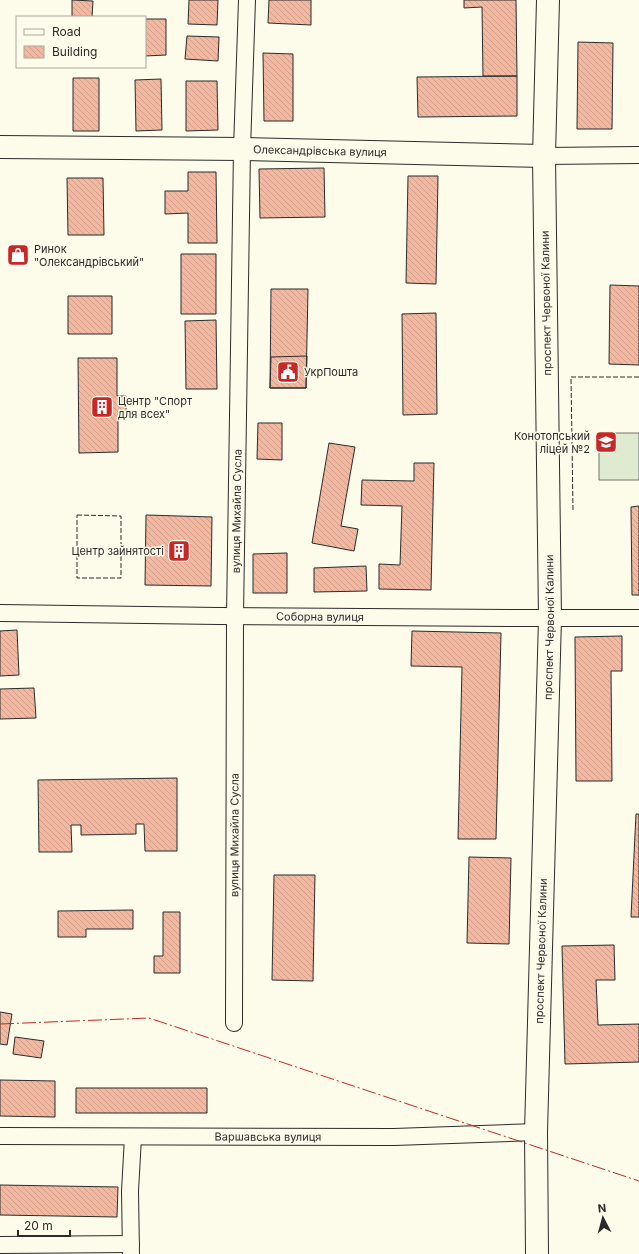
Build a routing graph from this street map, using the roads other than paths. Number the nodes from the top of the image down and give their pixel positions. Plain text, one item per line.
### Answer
1 (247, 0) edge
2 (548, 0) edge
3 (0, 147) edge
4 (242, 148) junction
5 (639, 155) edge
6 (544, 156) junction
7 (0, 613) edge
8 (235, 616) junction
9 (550, 618) junction
10 (639, 618) edge
11 (234, 1023) dead end
12 (536, 1132) junction
13 (0, 1136) edge
14 (133, 1137) junction
15 (0, 1245) edge
16 (131, 1249) edge
17 (537, 1254) edge

1 - 4 street, вулиця Михайла Сусла
2 - 6 main road, проспект Червоної Калини
3 - 4 main road, Олександрівська вулиця
4 - 6 main road, Олександрівська вулиця
4 - 8 street, вулиця Михайла Сусла
5 - 6 street, Олександрівська вулиця
6 - 9 main road, проспект Червоної Калини
7 - 8 street, Соборна вулиця
8 - 9 street, Соборна вулиця
8 - 11 street, вулиця Михайла Сусла
9 - 10 street, Соборна вулиця
9 - 12 main road, проспект Червоної Калини
12 - 14 street, Варшавська вулиця
12 - 17 main road, проспект Червоної Калини
13 - 14 street, Варшавська вулиця
14 - 16 street
15 - 16 street

